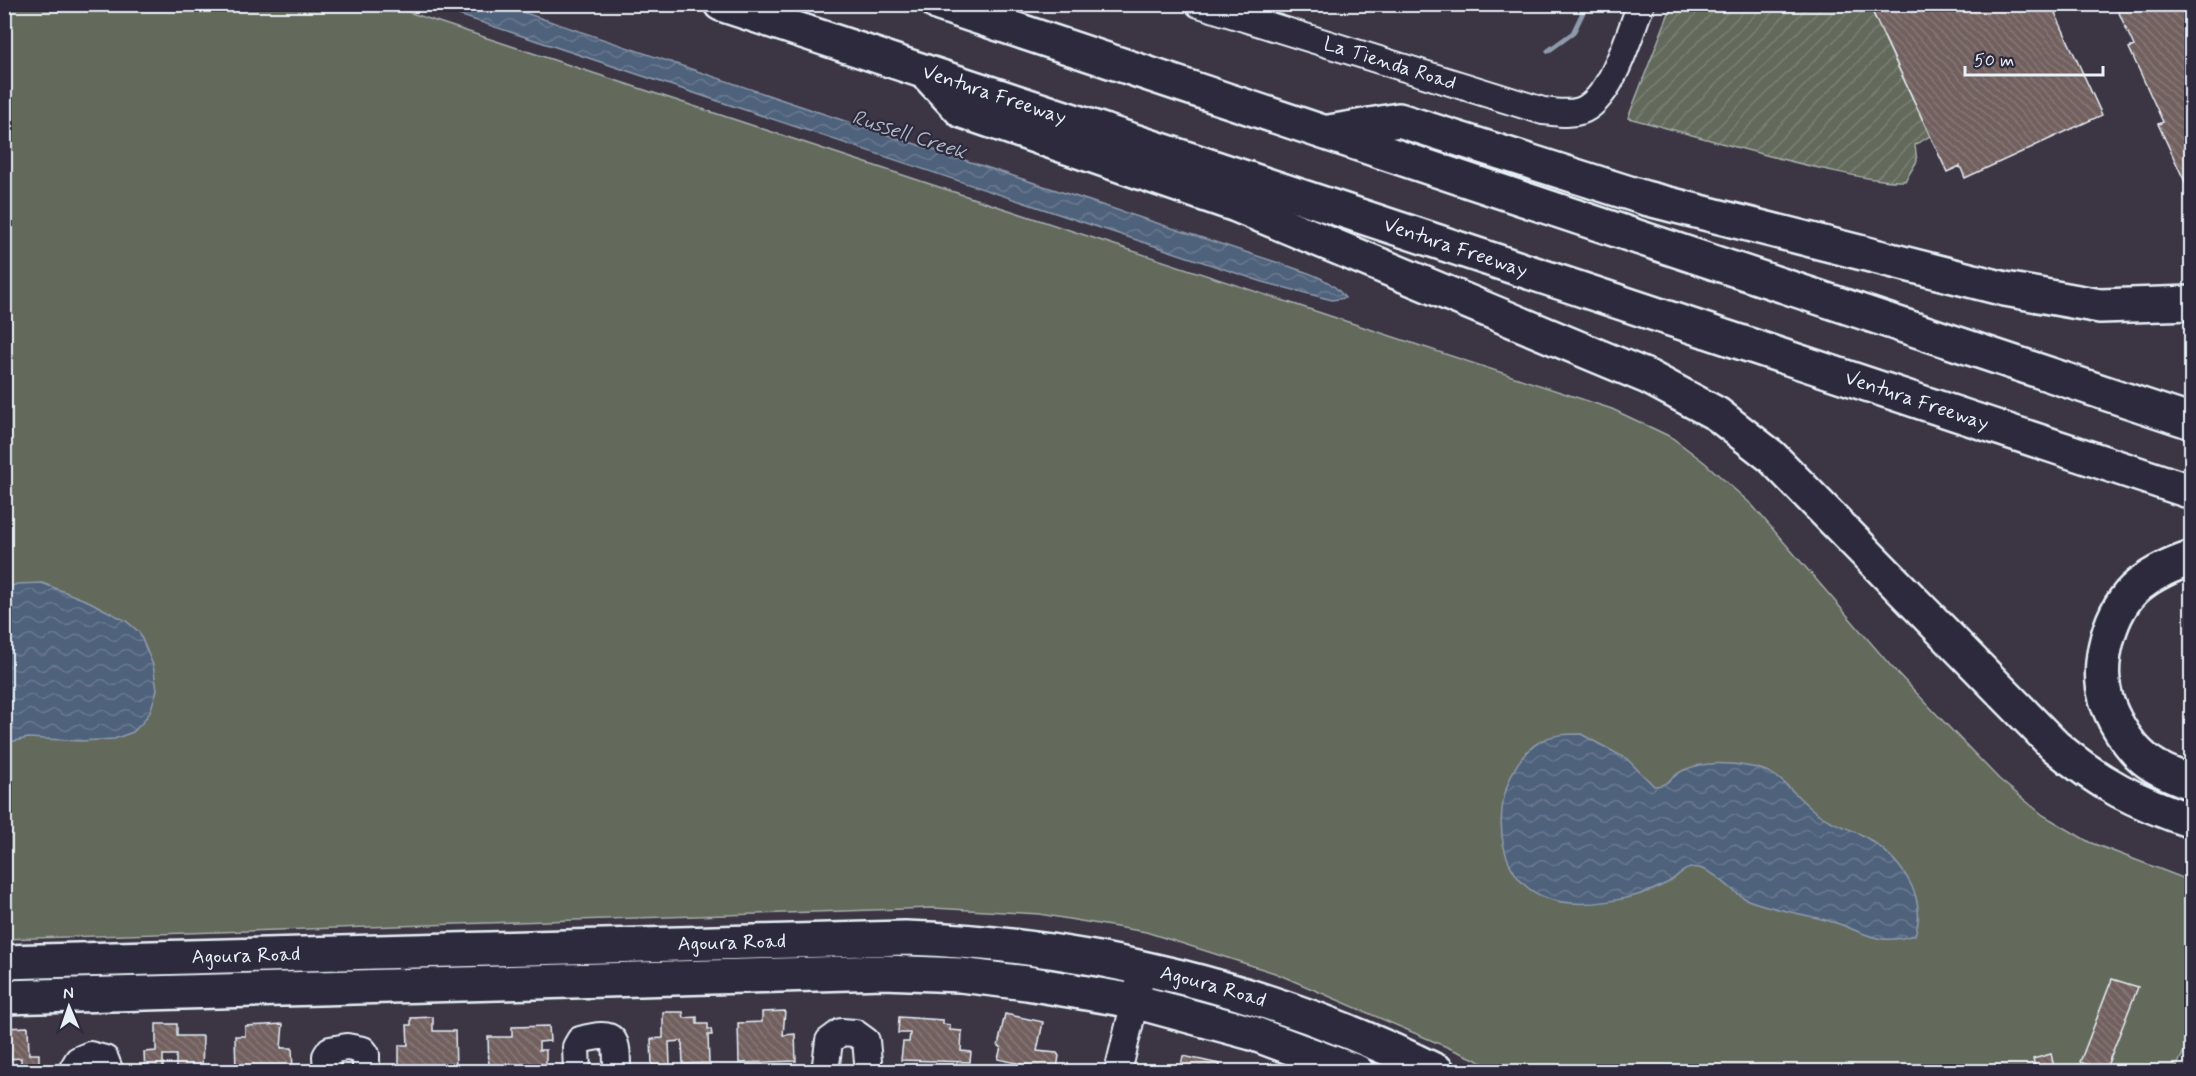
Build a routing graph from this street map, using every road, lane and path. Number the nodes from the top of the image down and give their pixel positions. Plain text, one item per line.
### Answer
1 (721, 4) edge
2 (939, 4) edge
3 (1199, 4) edge
4 (1641, 4) edge
5 (927, 74) junction
6 (1324, 133) junction
7 (2192, 303) edge
8 (2192, 422) edge
9 (2192, 492) edge
10 (2192, 558) edge
11 (2192, 783) edge
12 (2192, 822) edge
13 (4, 962) edge
14 (1142, 968) junction
15 (4, 997) edge
16 (1134, 1001) junction
17 (71, 1071) edge
18 (110, 1071) edge
19 (327, 1071) edge
20 (366, 1071) edge
21 (577, 1071) edge
22 (617, 1071) edge
23 (825, 1071) edge
24 (869, 1071) edge
25 (1118, 1071) edge
26 (1357, 1071) edge
27 (1438, 1071) edge

1 - 5 main road, Ventura Freeway
2 - 6 main road
3 - 4 street, La Tienda Road
5 - 9 main road, Ventura Freeway
5 - 12 main road
6 - 7 main road
6 - 8 main road
10 - 11 main road
13 - 14 main road, Agoura Road
14 - 16 street
14 - 27 main road, Agoura Road
15 - 16 main road, Agoura Road
16 - 25 street
16 - 26 main road, Agoura Road
17 - 18 street
19 - 20 street
21 - 22 street
23 - 24 street

